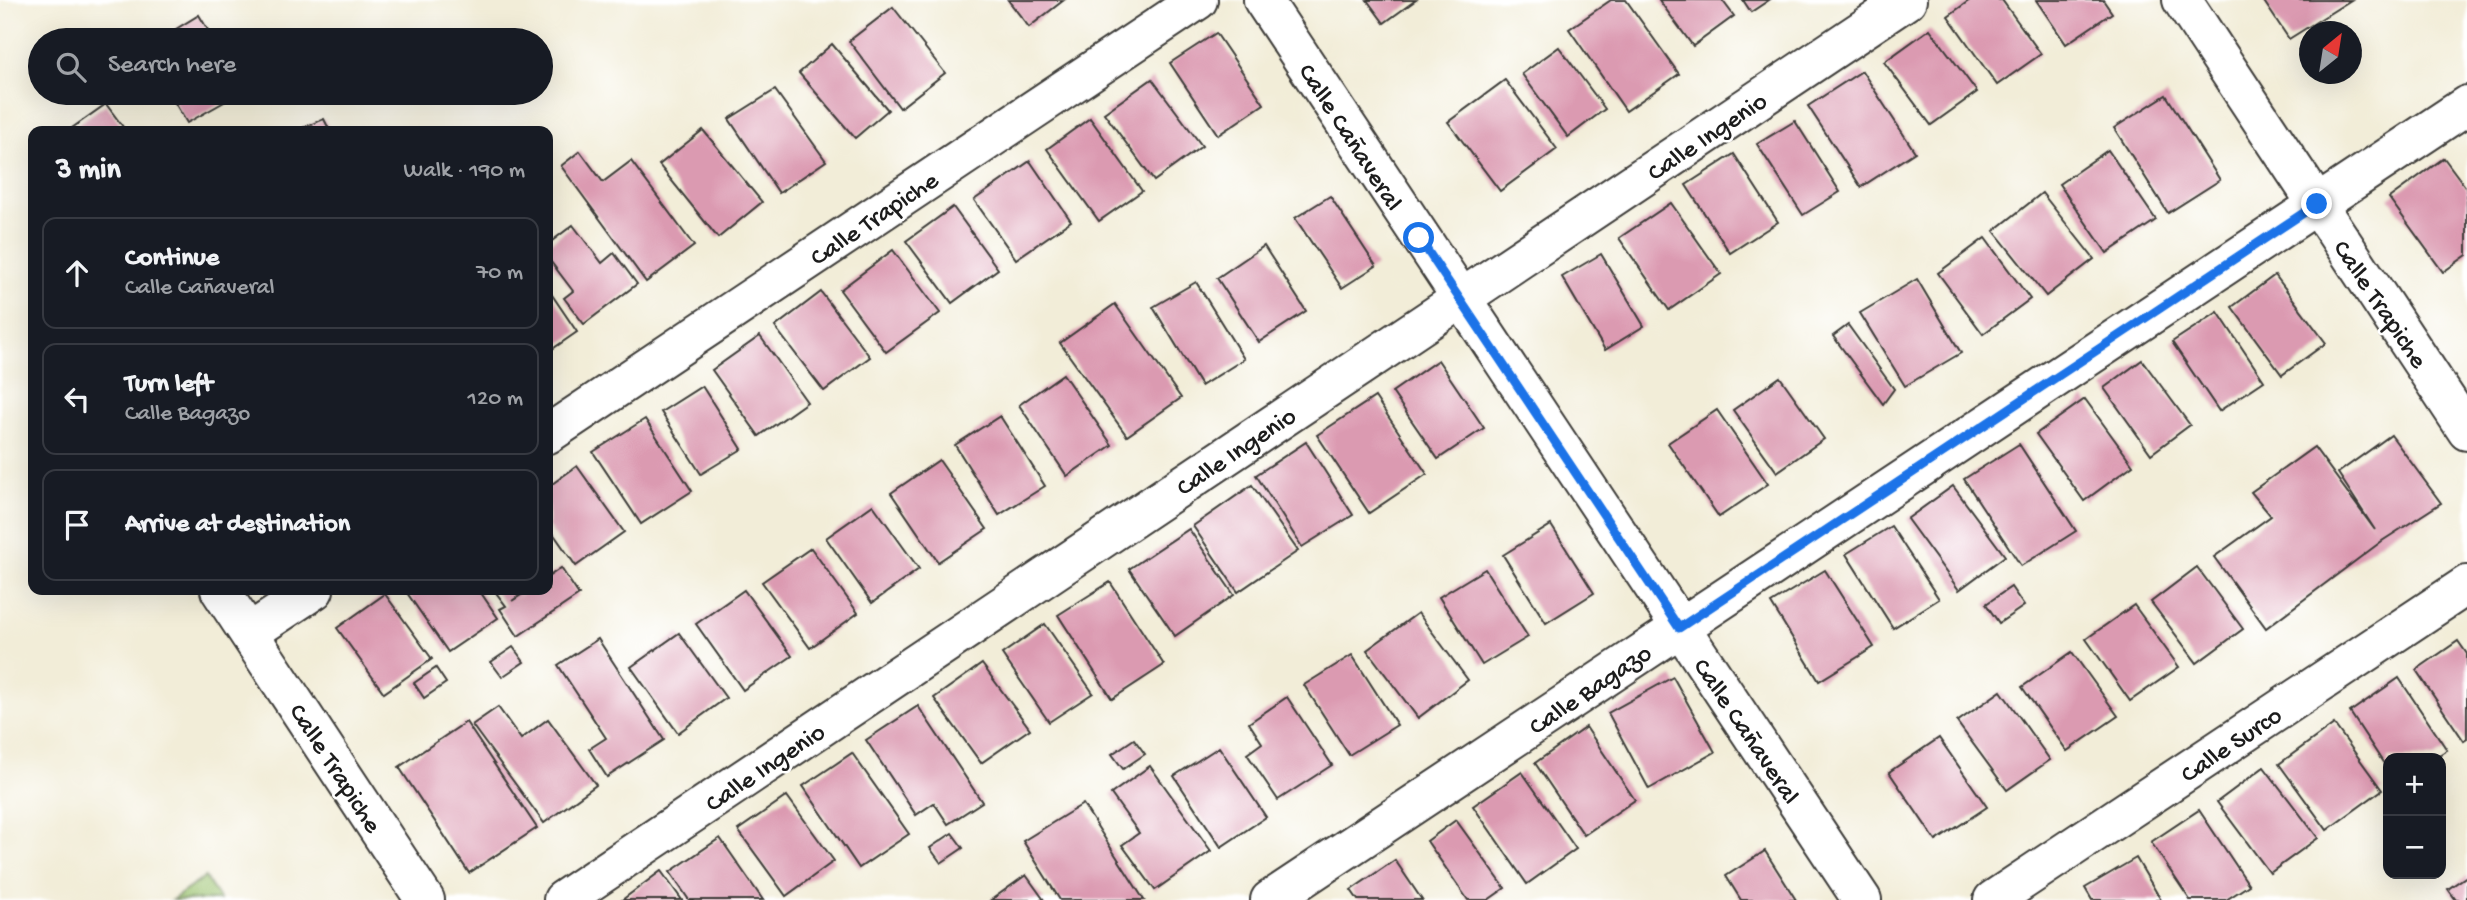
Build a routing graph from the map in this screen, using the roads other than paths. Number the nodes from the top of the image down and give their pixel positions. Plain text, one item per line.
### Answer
1 (1198, 0) edge
2 (1263, 0) edge
3 (1907, 0) edge
4 (2182, 0) edge
5 (2467, 105) edge
6 (2317, 204) junction
7 (1460, 299) junction
8 (2467, 430) edge
9 (553, 431) edge
10 (2467, 586) edge
11 (223, 595) edge
12 (306, 595) edge
13 (1679, 628) junction
14 (249, 633) junction
15 (425, 900) edge
16 (563, 900) edge
17 (1270, 900) edge
18 (1862, 900) edge
19 (1993, 900) edge

1 - 9 street, Calle Trapiche
2 - 7 street, Calle Cañaveral
3 - 7 street, Calle Ingenio
4 - 6 street, Calle Trapiche
5 - 6 street, Calle Bagazo
6 - 8 street, Calle Trapiche
6 - 13 street, Calle Bagazo
7 - 13 street, Calle Cañaveral
7 - 16 street, Calle Ingenio
10 - 19 street, Calle Surco
11 - 14 street, Calle Trapiche
12 - 14 street
13 - 17 street, Calle Bagazo
13 - 18 street, Calle Cañaveral
14 - 15 street, Calle Trapiche

